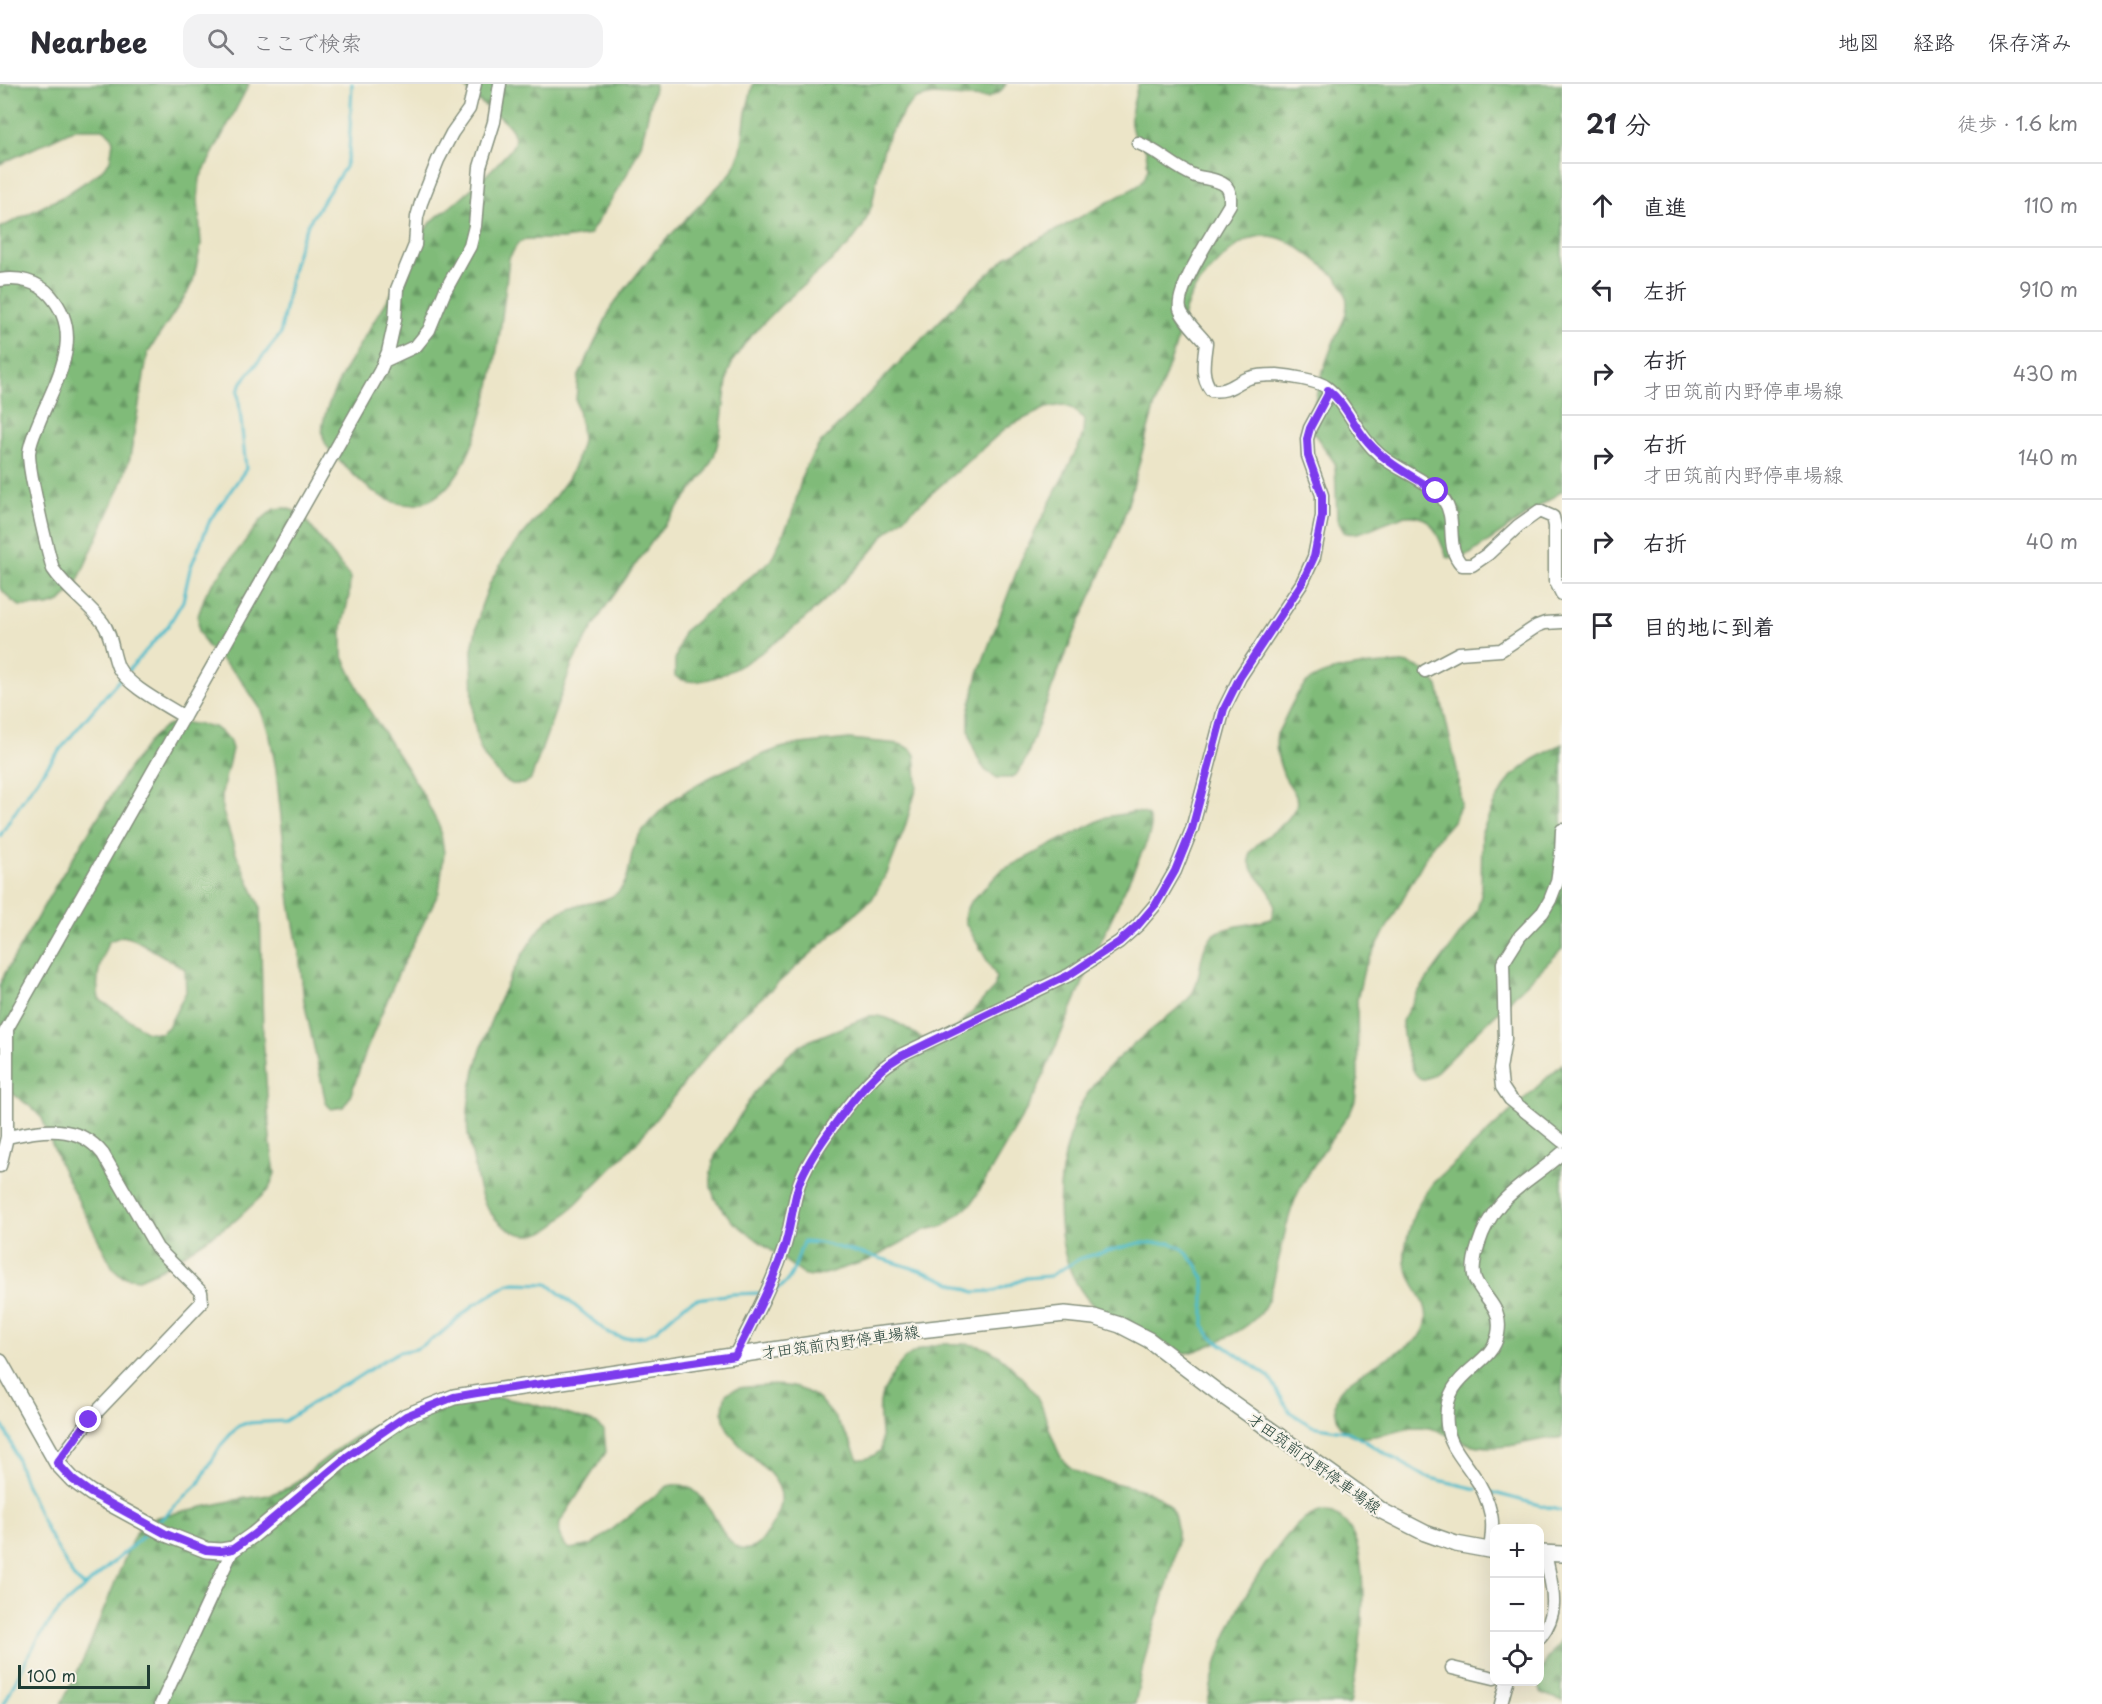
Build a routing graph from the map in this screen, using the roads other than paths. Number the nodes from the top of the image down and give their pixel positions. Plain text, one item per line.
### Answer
1 (475, 84) edge
2 (500, 84) edge
3 (1138, 143) dead end
4 (0, 280) edge
5 (384, 361) junction
6 (1328, 390) junction
7 (1562, 594) edge
8 (1562, 622) edge
9 (1425, 671) dead end
10 (184, 717) junction
11 (1562, 831) edge
12 (7, 1029) junction
13 (0, 1041) edge
14 (7, 1137) junction
15 (1562, 1141) edge
16 (1562, 1153) edge
17 (0, 1166) edge
18 (735, 1356) junction
19 (0, 1362) edge
20 (57, 1463) junction
21 (1492, 1524) edge
22 (233, 1549) junction
23 (1490, 1551) edge
24 (1544, 1553) edge
25 (1562, 1554) edge
26 (1544, 1561) edge
27 (1544, 1632) edge
28 (1452, 1668) dead end
29 (1490, 1677) edge
30 (1506, 1686) edge
31 (161, 1704) edge
32 (1501, 1704) edge

1 - 5 street
2 - 5 street
3 - 6 street
4 - 10 street
5 - 10 street
6 - 7 street
6 - 18 street
8 - 9 street
10 - 12 street
11 - 15 street
12 - 13 street
12 - 14 street
14 - 17 street
14 - 20 street
16 - 21 street
18 - 22 main road, 才田筑前内野停車場線
18 - 23 main road, 才田筑前内野停車場線
19 - 20 main road
20 - 22 main road
22 - 31 street
24 - 25 main road
26 - 27 street
28 - 29 street
30 - 32 street

